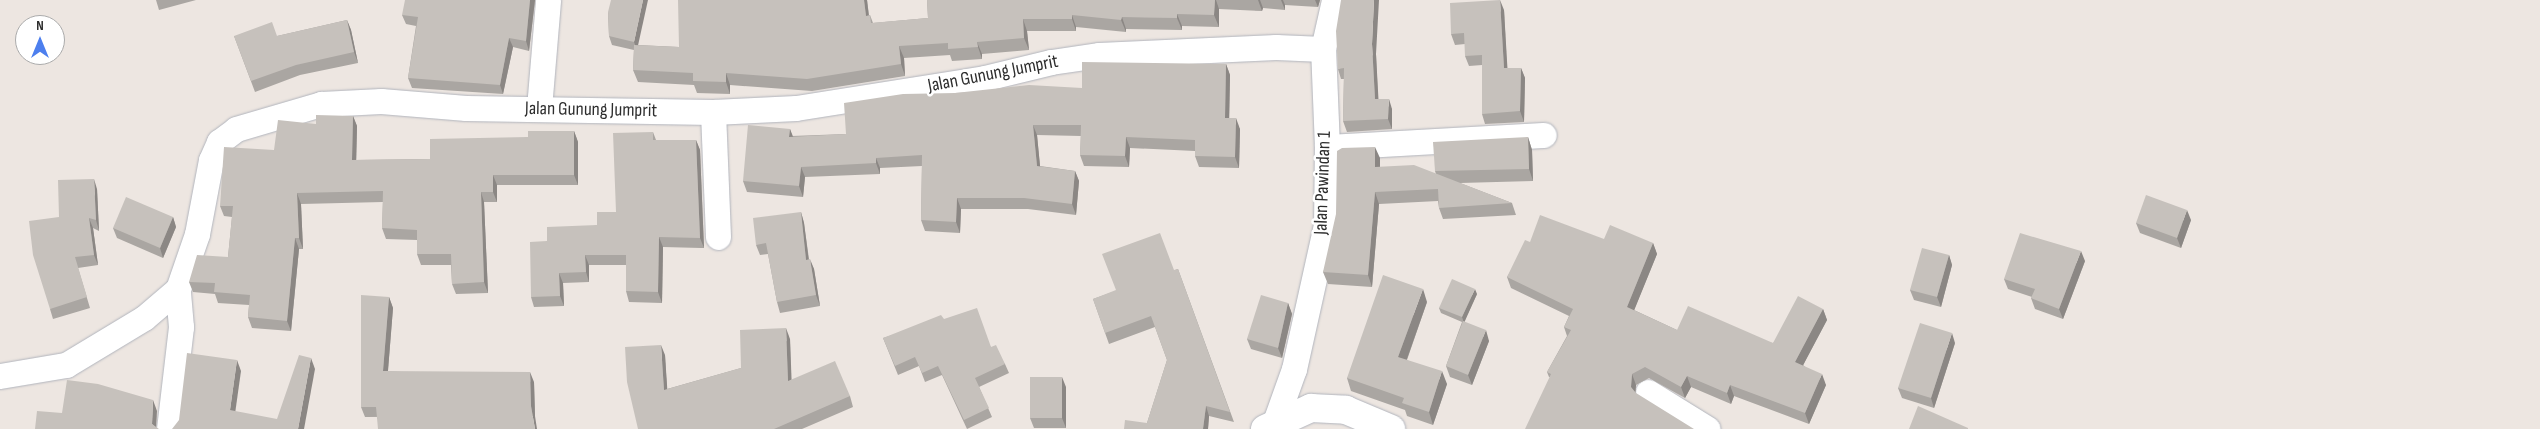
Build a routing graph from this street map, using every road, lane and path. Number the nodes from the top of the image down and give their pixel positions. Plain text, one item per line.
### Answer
1 (548, 0) edge
2 (1334, 0) edge
3 (1322, 48) junction
4 (539, 108) junction
5 (713, 112) junction
6 (1544, 135) dead end
7 (1327, 147) junction
8 (718, 237) dead end
9 (178, 288) junction
10 (0, 376) edge
11 (1648, 392) dead end
12 (1270, 426) edge
13 (169, 429) edge
14 (1391, 429) edge
15 (1708, 429) edge

1 - 4 street
2 - 3 street, Jalan Pawindan 1
3 - 5 street, Jalan Gunung Jumprit
3 - 7 street, Jalan Pawindan 1
4 - 5 street, Jalan Gunung Jumprit
4 - 9 street, Jalan Gunung Jumprit
5 - 8 street
6 - 7 street
7 - 12 street, Jalan Pawindan 1
9 - 10 street, Jalan Gunung Jumprit
9 - 13 street
11 - 15 street
12 - 14 street

